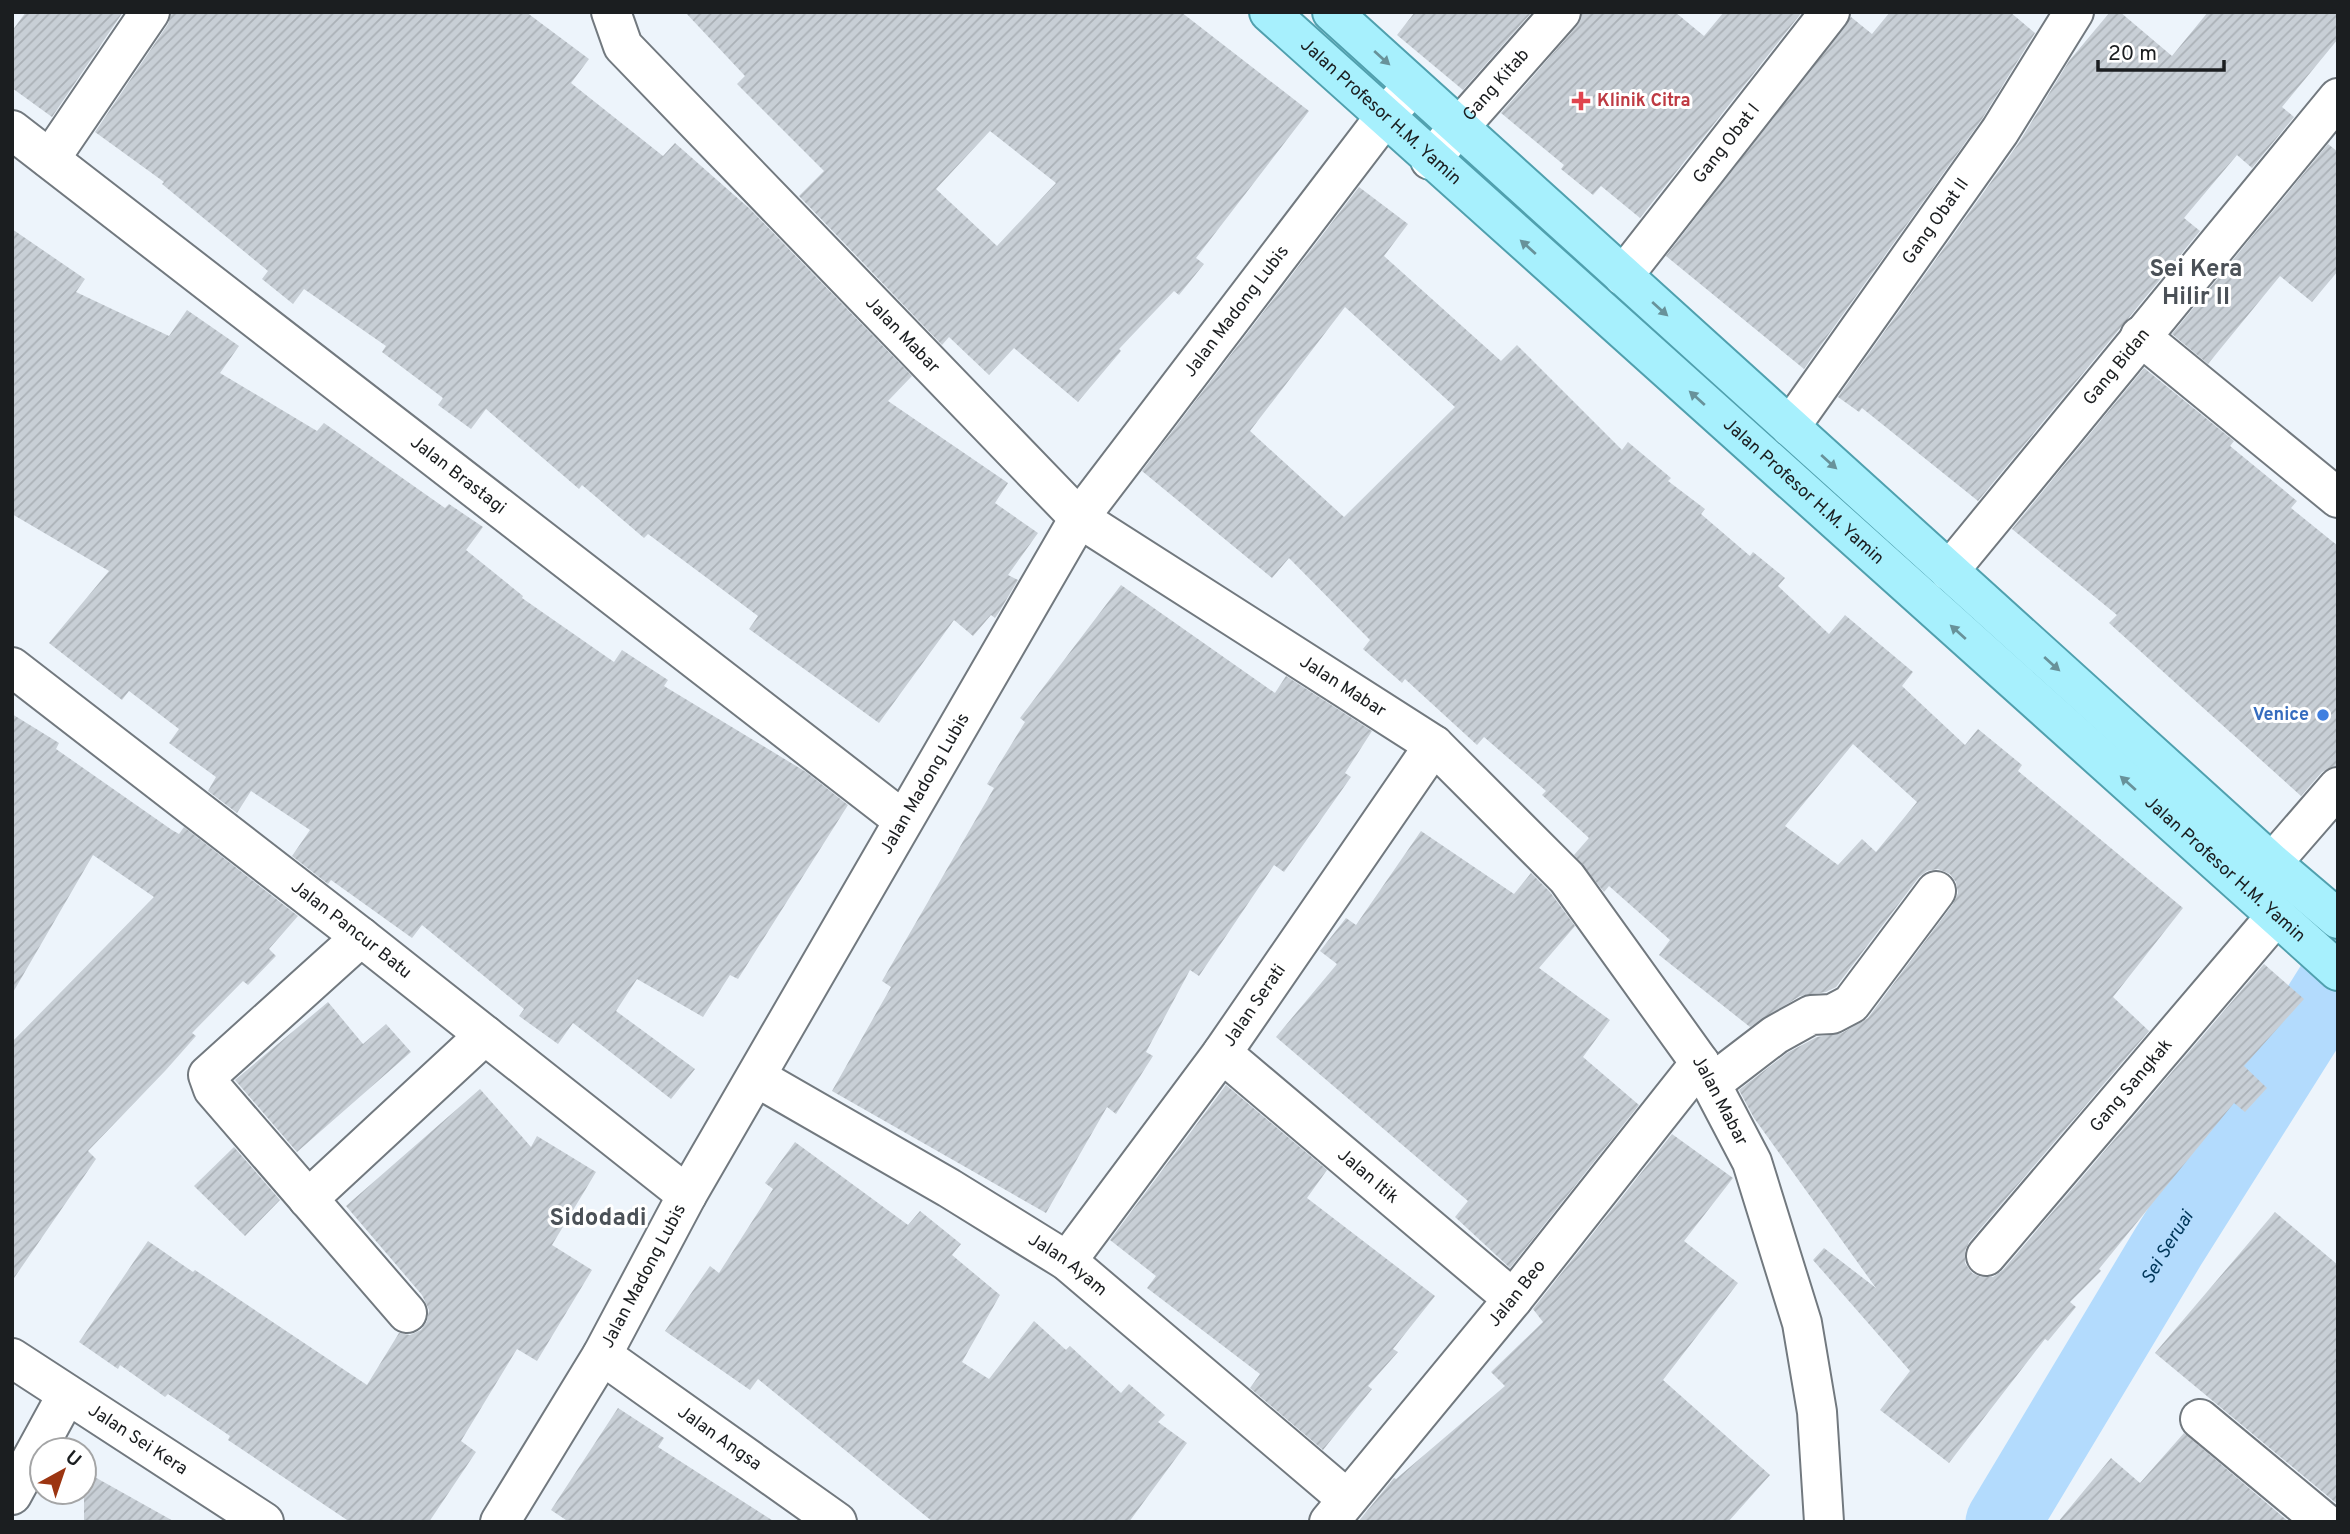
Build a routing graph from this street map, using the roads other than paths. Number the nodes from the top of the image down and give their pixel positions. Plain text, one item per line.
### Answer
1 (150, 12) edge
2 (611, 12) edge
3 (1269, 12) edge
4 (1332, 12) edge
5 (1561, 12) edge
6 (1830, 12) edge
7 (2074, 12) edge
8 (1412, 86) junction
9 (2336, 104) edge
10 (1384, 118) junction
11 (1461, 127) junction
12 (12, 130) edge
13 (50, 159) junction
14 (1430, 160) junction
15 (1623, 276) junction
16 (2140, 336) junction
17 (1790, 427) junction
18 (2338, 498) edge
19 (1079, 518) junction
20 (1949, 572) junction
21 (12, 667) edge
22 (1434, 745) junction
23 (2338, 787) edge
24 (903, 820) junction
25 (2272, 863) junction
26 (1936, 891) dead end
27 (2276, 916) junction
28 (2335, 916) edge
29 (361, 937) junction
30 (2338, 971) edge
31 (485, 1035) junction
32 (1222, 1053) junction
33 (1705, 1074) junction
34 (756, 1077) junction
35 (687, 1195) junction
36 (308, 1199) junction
37 (1986, 1256) dead end
38 (1067, 1261) junction
39 (1513, 1299) junction
40 (407, 1313) dead end
41 (603, 1355) junction
42 (12, 1358) edge
43 (66, 1396) junction
44 (2200, 1419) dead end
45 (12, 1495) edge
46 (1338, 1510) edge
47 (1815, 1514) edge
48 (264, 1522) edge
49 (500, 1522) edge
50 (837, 1522) edge
51 (2325, 1522) edge

1 - 13 street
2 - 19 street, Jalan Mabar
3 - 10 main road, Jalan Profesor H.M. Yamin
4 -> 8 main road, Jalan Profesor H.M. Yamin
5 - 11 street, Gang Kitab
6 - 15 street, Gang Obat I
7 - 17 street, Gang Obat II
8 - 10 street, Jalan Madong Lubis
8 - 11 main road, Jalan Profesor H.M. Yamin
9 - 16 street, Gang Bidan
10 - 14 main road, Jalan Profesor H.M. Yamin
10 - 19 street, Jalan Madong Lubis
11 - 14 street, Gang Kitab
11 - 15 main road, Jalan Profesor H.M. Yamin
12 - 13 street, Jalan Brastagi
13 - 24 street, Jalan Brastagi
27 -> 14 main road, Jalan Profesor H.M. Yamin
15 -> 17 main road, Jalan Profesor H.M. Yamin
16 - 18 street
16 - 20 street, Gang Bidan
17 -> 20 main road, Jalan Profesor H.M. Yamin
19 - 22 street, Jalan Mabar
19 - 24 street, Jalan Madong Lubis
20 -> 25 main road, Jalan Profesor H.M. Yamin
21 - 29 street, Jalan Pancur Batu
22 - 32 street, Jalan Serati
22 - 33 street, Jalan Mabar
23 - 25 street
24 - 34 street, Jalan Madong Lubis
25 - 28 main road, Jalan Profesor H.M. Yamin
26 - 33 street, Jalan Beo
27 - 30 main road, Jalan Profesor H.M. Yamin
27 - 37 street, Gang Sangkak
29 - 31 street, Jalan Pancur Batu
29 - 36 street
31 - 35 street, Jalan Pancur Batu
31 - 36 street
32 - 38 street, Jalan Serati
32 - 39 street, Jalan Itik
33 - 39 street, Jalan Beo
33 - 47 street, Jalan Mabar
34 - 35 street, Jalan Madong Lubis
34 - 38 street, Jalan Ayam
35 - 41 street, Jalan Madong Lubis
36 - 40 street
38 - 46 street, Jalan Ayam
39 - 46 street, Jalan Beo
41 - 49 street, Jalan Madong Lubis
41 - 50 street, Jalan Angsa
42 - 43 street, Jalan Sei Kera
43 - 45 street
43 - 48 street, Jalan Sei Kera
44 - 51 street

